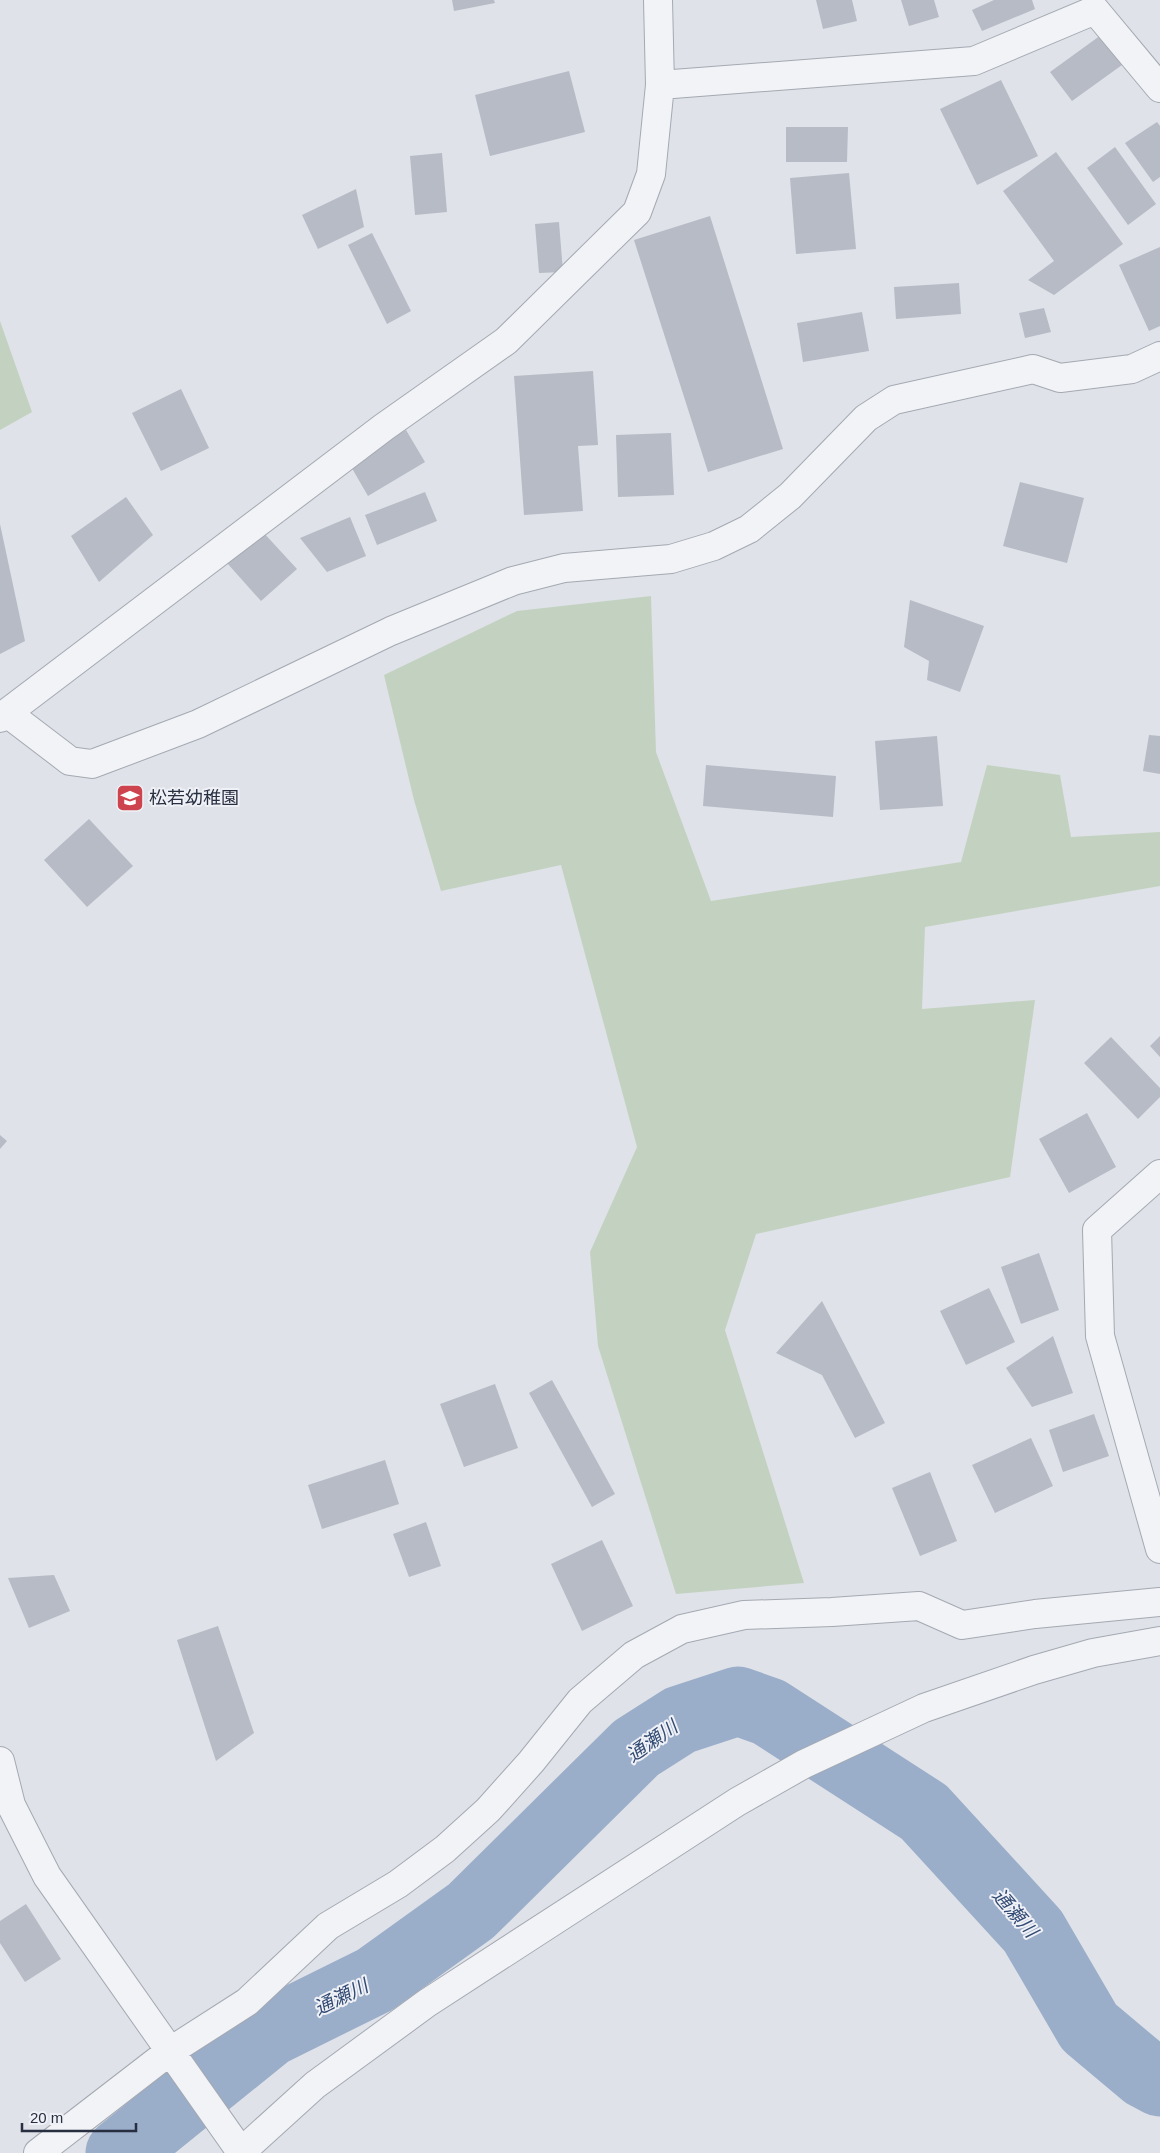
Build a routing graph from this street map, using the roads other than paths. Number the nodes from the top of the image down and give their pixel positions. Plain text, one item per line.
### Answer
1 (658, 0) edge
2 (660, 84) junction
3 (1160, 88) edge
4 (1160, 356) edge
5 (4, 715) edge
6 (1160, 1174) edge
7 (1160, 1549) edge
8 (1160, 1602) edge
9 (1160, 1641) edge
10 (0, 1761) edge
11 (169, 2052) junction
12 (38, 2153) edge
13 (240, 2153) edge

1 - 2 street
2 - 3 street
2 - 5 street
4 - 5 street
6 - 7 street
8 - 11 street
9 - 13 street
10 - 11 street
11 - 12 street
11 - 13 street

